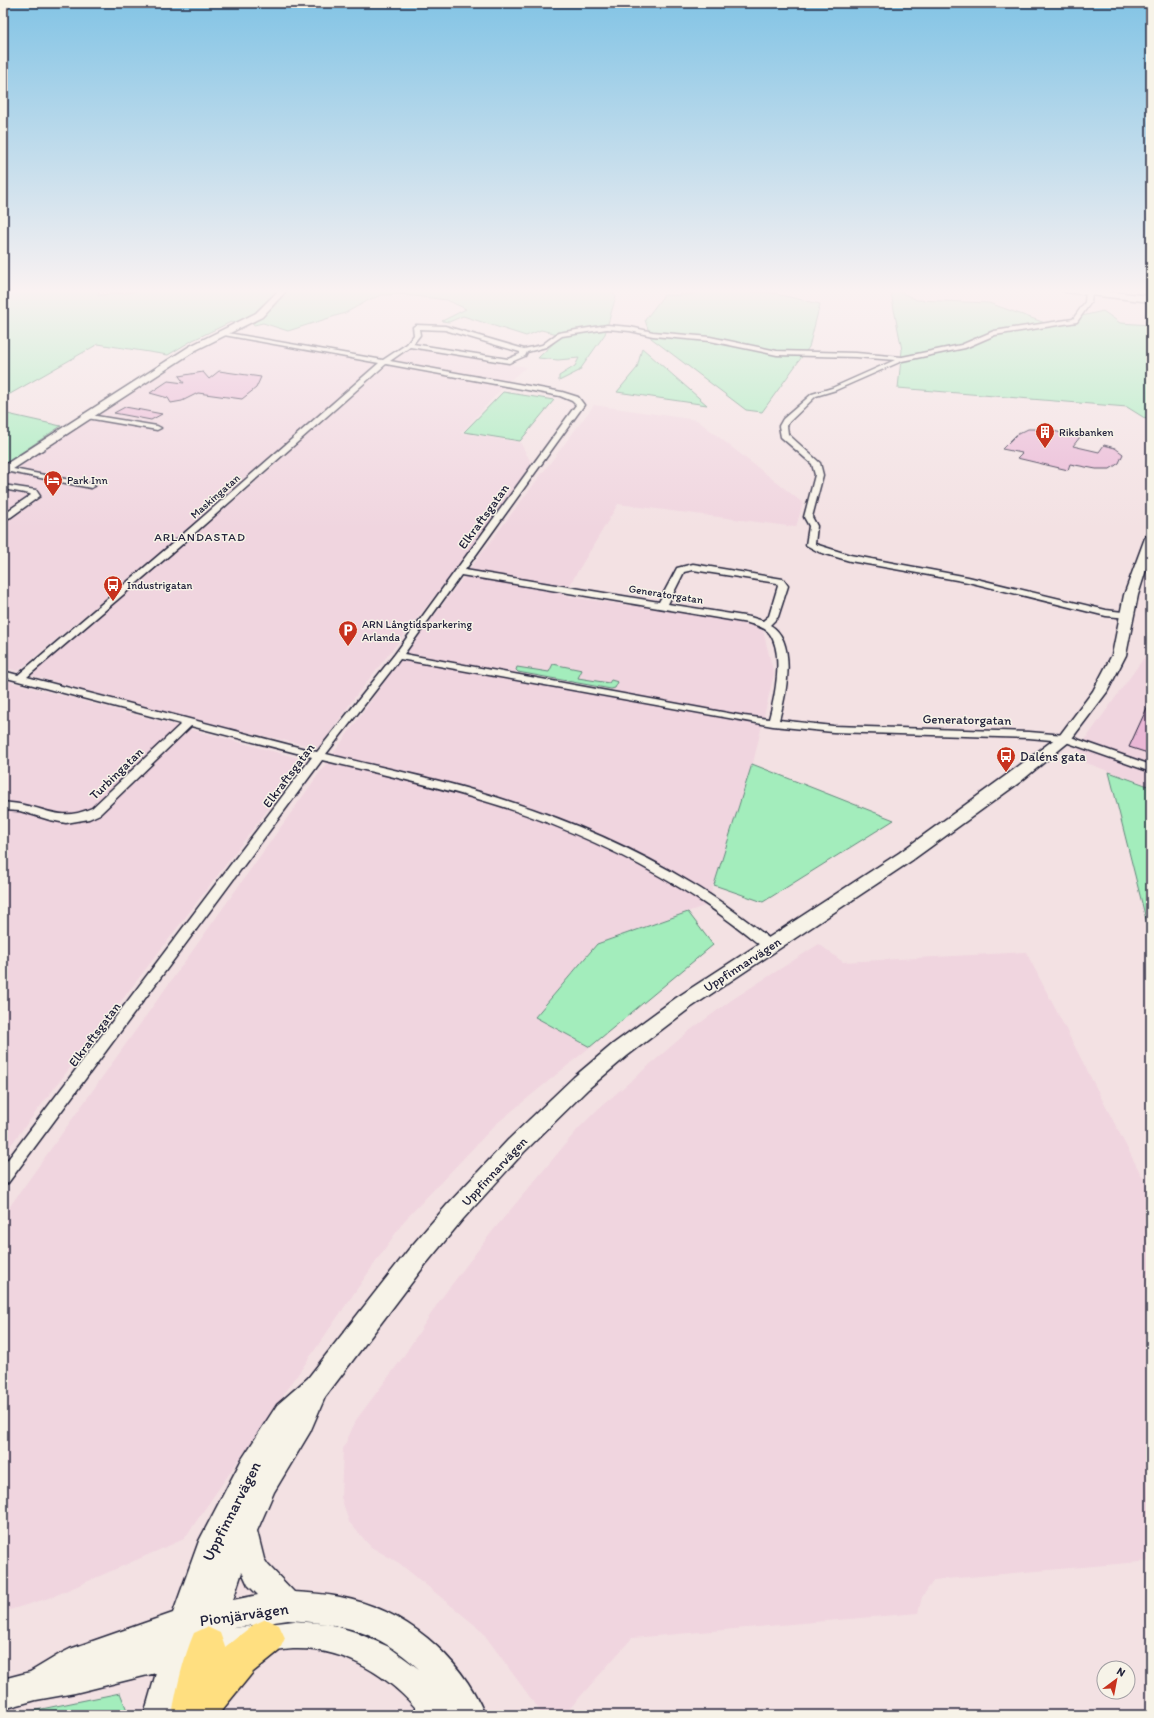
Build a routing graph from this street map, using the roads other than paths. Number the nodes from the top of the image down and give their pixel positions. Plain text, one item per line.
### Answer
1 (160, 369) edge
2 (376, 369) edge
3 (424, 369) edge
4 (879, 369) edge
5 (87, 416) junction
6 (157, 428) dead end
7 (4, 470) edge
8 (26, 473) junction
9 (90, 486) dead end
10 (5, 488) edge
11 (3, 517) edge
12 (1150, 544) edge
13 (459, 572) junction
14 (662, 606) junction
15 (1128, 615) junction
16 (764, 625) junction
17 (398, 656) junction
18 (3, 674) edge
19 (20, 678) junction
20 (189, 722) junction
21 (773, 723) junction
22 (1065, 738) junction
23 (319, 756) junction
24 (1151, 769) edge
25 (4, 807) edge
26 (770, 946) junction
27 (3, 1178) edge
28 (317, 1386) junction
29 (243, 1531) junction
30 (288, 1606) junction
31 (195, 1635) junction
32 (266, 1638) junction
33 (3, 1694) edge
34 (159, 1715) edge
35 (192, 1715) edge
36 (441, 1715) edge
37 (470, 1715) edge

1 - 5 street
2 - 19 street, Maskingatan
3 - 13 street, Elkraftsgatan
4 - 15 street
5 - 6 street
5 - 7 street
7 - 8 street
8 - 9 street
8 - 10 street
10 - 11 street
12 - 15 street, Uppfinnarvägen
13 - 14 street, Generatorgatan
13 - 17 street, Elkraftsgatan
14 - 16 street, Generatorgatan
14 - 16 street
15 - 22 street, Uppfinnarvägen
16 - 21 street
17 - 21 street, Generatorgatan
17 - 23 street, Elkraftsgatan
18 - 19 street
19 - 20 street
20 - 23 street
20 - 25 street, Turbingatan
21 - 22 street, Generatorgatan
22 - 24 street
22 - 26 street, Uppfinnarvägen
23 - 26 street
23 - 27 street, Elkraftsgatan
26 - 28 street, Uppfinnarvägen
28 - 29 street, Uppfinnarvägen
28 - 31 street, Uppfinnarvägen
29 - 30 street
29 - 31 street, Uppfinnarvägen
30 - 31 street, Pionjärvägen
30 - 37 street, Pionjärvägen
31 - 32 street, Pionjärvägen
31 - 33 street, Pionjärvägen
31 - 34 street
31 - 35 highway
32 - 35 highway
32 - 36 street, Pionjärvägen

